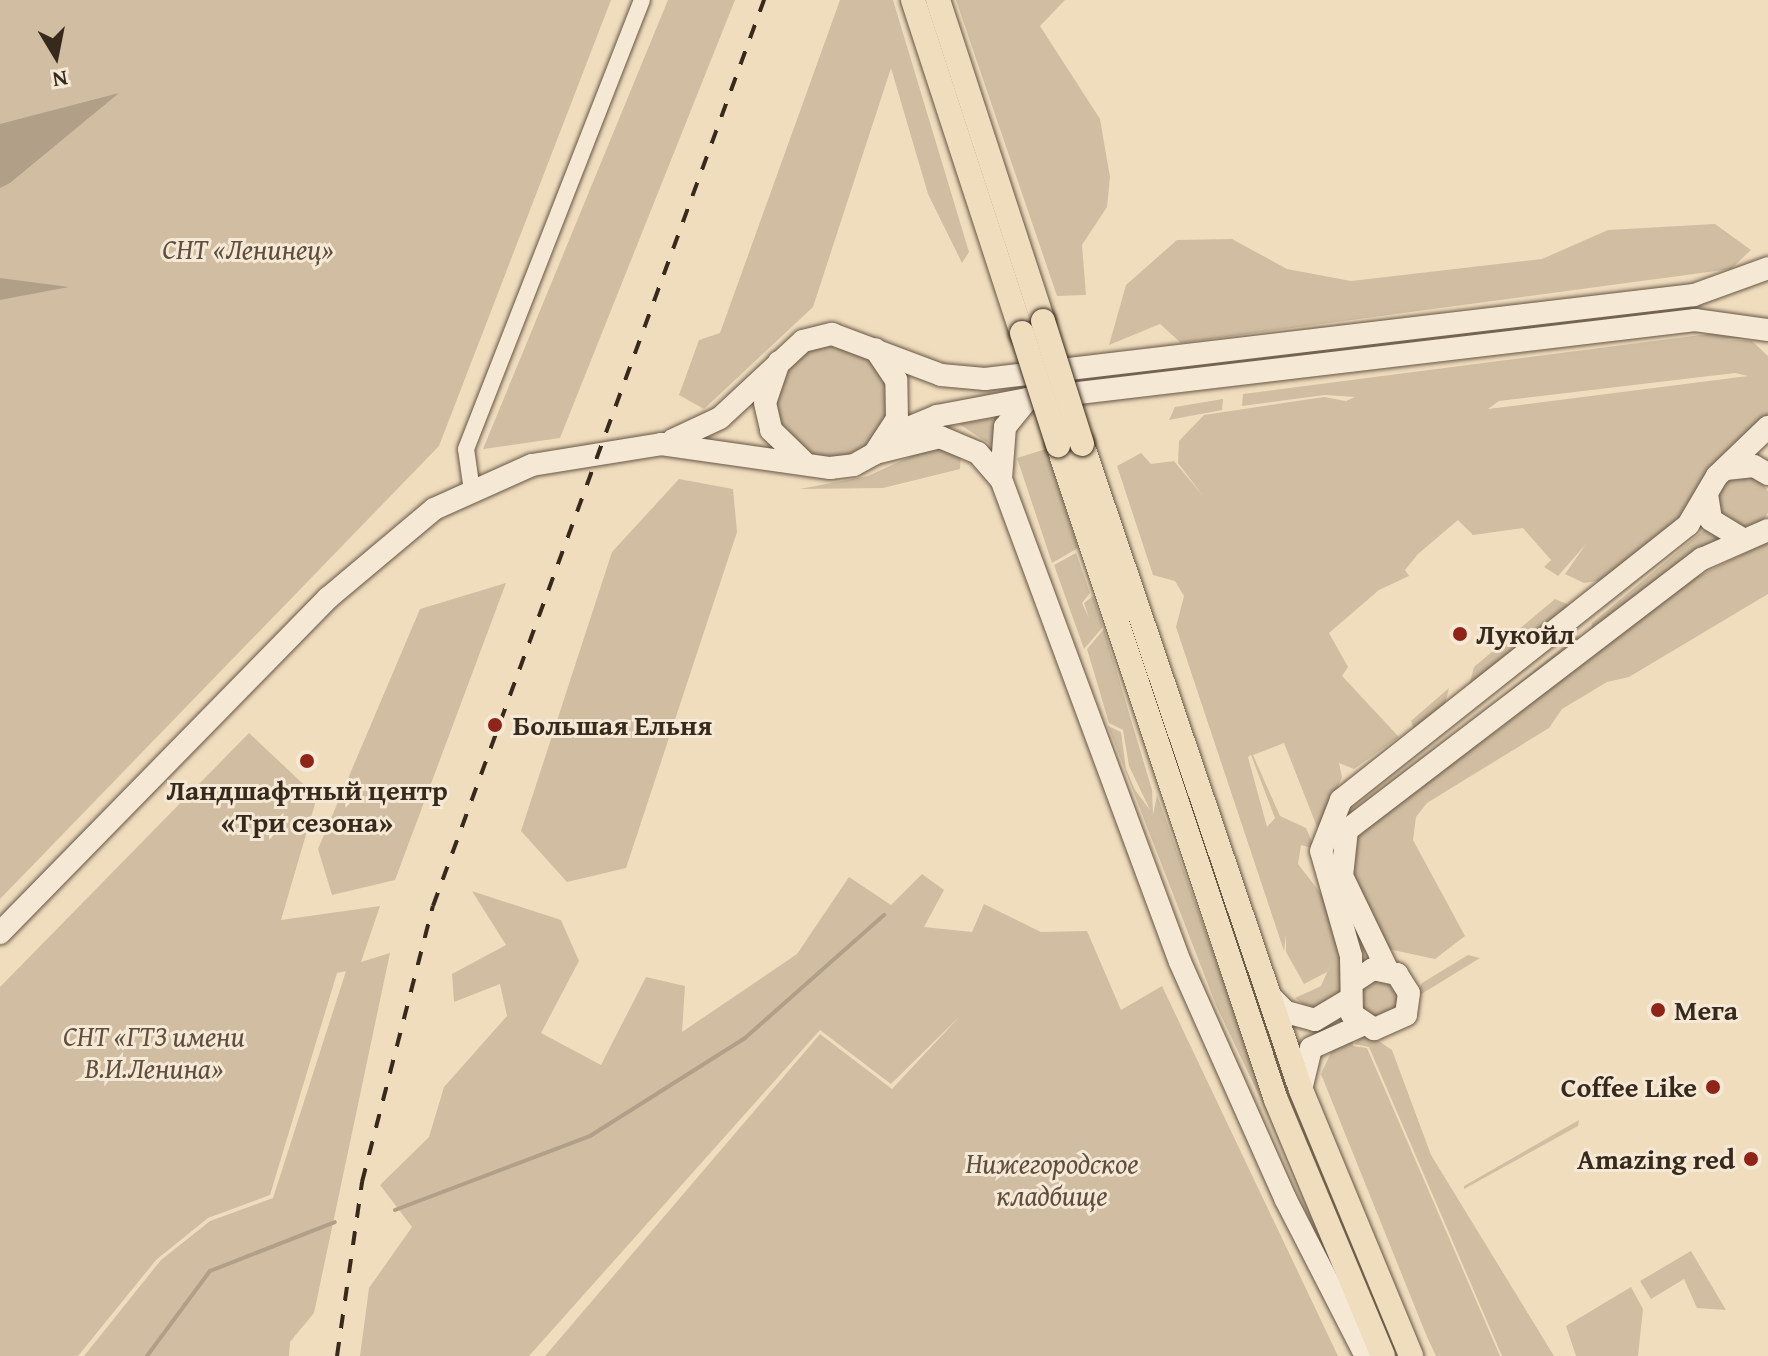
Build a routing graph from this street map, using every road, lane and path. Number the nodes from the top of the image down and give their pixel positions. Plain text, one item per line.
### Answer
1 (642, 0) edge
2 (913, 0) edge
3 (938, 0) edge
4 (1768, 268) edge
5 (1033, 327) junction
6 (1768, 330) edge
7 (875, 349) junction
8 (782, 357) junction
9 (1028, 399) junction
10 (1768, 427) edge
11 (889, 436) junction
12 (661, 444) junction
13 (1070, 444) junction
14 (874, 454) junction
15 (812, 465) junction
16 (1726, 469) junction
17 (1768, 473) edge
18 (1001, 479) junction
19 (472, 491) junction
20 (1707, 494) junction
21 (1768, 530) edge
22 (1743, 539) junction
23 (0, 933) edge
24 (1387, 969) junction
25 (1350, 992) junction
26 (1267, 993) junction
27 (1362, 1025) junction
28 (1301, 1090) junction
29 (1366, 1356) edge
30 (1383, 1356) edge
31 (1411, 1356) edge

1 - 19 street
2 - 5 main road
3 - 5 main road
4 - 7 main road
5 - 13 main road, bridge
6 - 9 main road
7 - 8 main road
7 - 11 main road
8 - 12 main road
8 - 15 main road
9 - 11 main road
9 - 18 main road
10 - 16 main road
11 - 14 main road
12 - 15 main road
12 - 19 main road
13 - 26 main road
13 - 30 main road
14 - 15 main road
14 - 18 main road
16 - 17 main road
16 - 20 main road
18 - 29 main road
19 - 23 main road
20 - 22 main road
20 - 25 main road
21 - 22 main road
22 - 24 main road
24 - 25 main road
24 - 27 main road
25 - 26 main road
25 - 27 main road
26 - 28 main road
27 - 28 main road
28 - 31 main road

